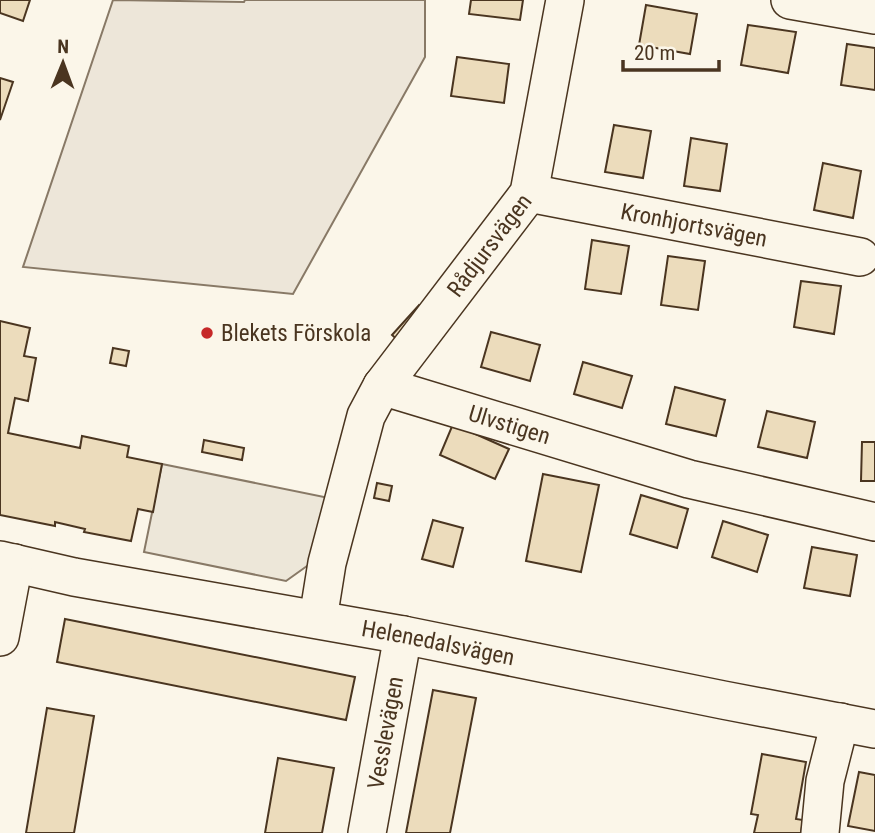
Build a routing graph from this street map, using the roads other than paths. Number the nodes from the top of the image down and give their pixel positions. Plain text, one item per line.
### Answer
1 (565, 0) edge
2 (790, 0) edge
3 (875, 15) edge
4 (529, 193) junction
5 (860, 257) dead end
6 (382, 386) junction
7 (875, 522) edge
8 (7, 562) edge
9 (317, 620) junction
10 (403, 635) junction
11 (0, 637) edge
12 (858, 725) edge
13 (367, 833) edge
14 (820, 833) edge

1 - 4 street, Rådjursvägen
2 - 3 street
4 - 5 street, Kronhjortsvägen
4 - 6 street, Rådjursvägen
6 - 7 street, Ulvstigen
6 - 9 street
8 - 9 street, Helenedalsvägen
8 - 11 street
9 - 10 street, Helenedalsvägen
10 - 12 street, Helenedalsvägen
10 - 13 street, Vesslevägen
12 - 14 street

